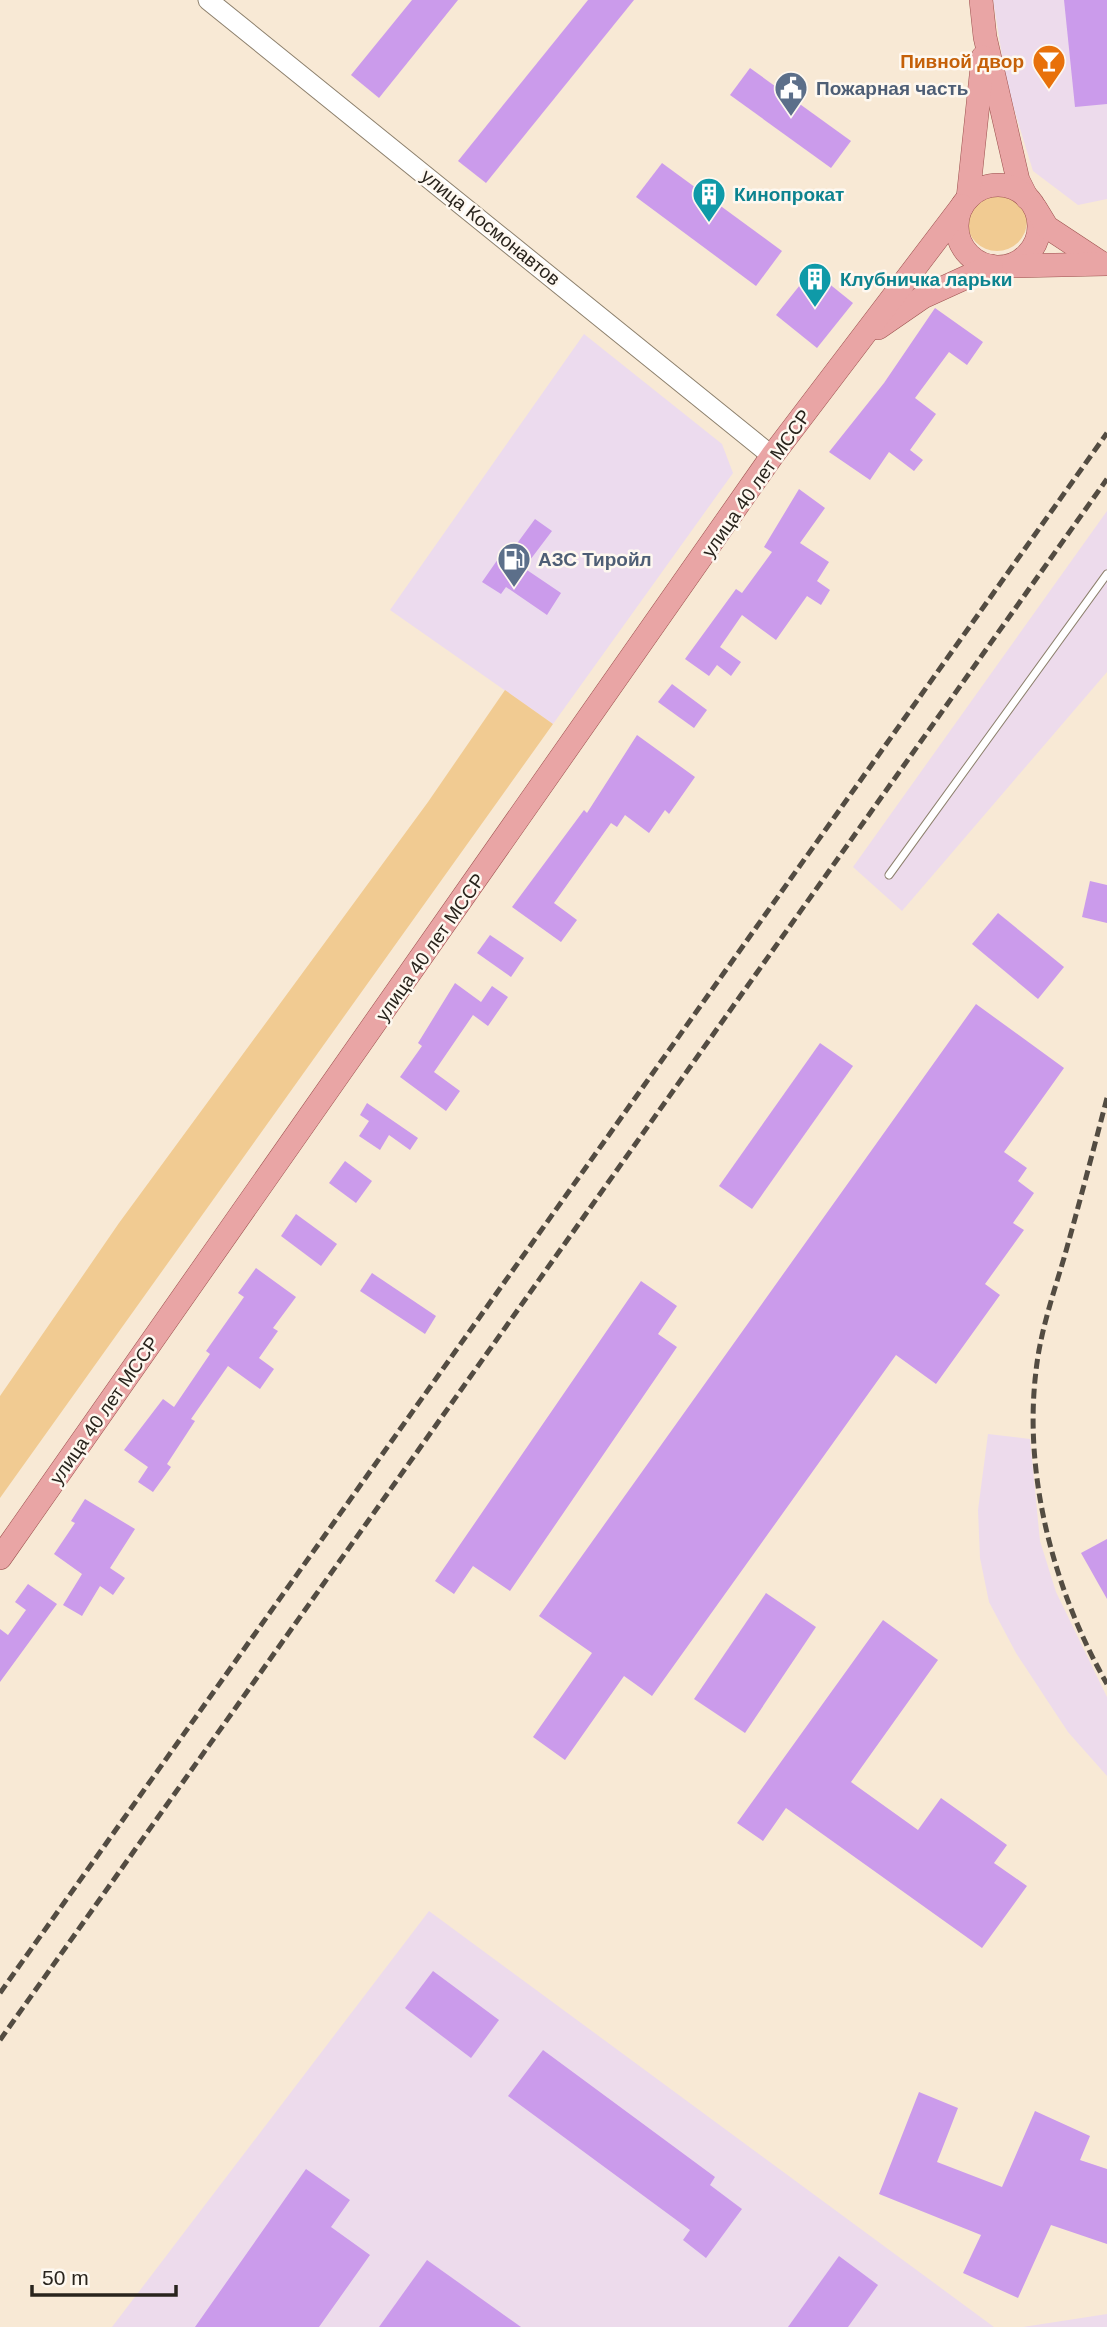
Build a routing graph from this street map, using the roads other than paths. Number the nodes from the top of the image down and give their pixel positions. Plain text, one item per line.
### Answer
1 (208, 0) edge
2 (981, 0) edge
3 (985, 37) junction
4 (965, 202) junction
5 (1030, 202) junction
6 (1103, 263) edge
7 (999, 266) junction
8 (864, 337) junction
9 (772, 456) junction
10 (1107, 574) edge
11 (889, 875) dead end
12 (0, 1558) edge

1 - 9 street, улица Космонавтов
2 - 3 main road
3 - 4 main road
3 - 5 main road
4 - 5 main road
4 - 7 main road
4 - 8 main road, улица 40 лет МССР
5 - 6 main road
5 - 7 main road
6 - 7 main road
7 - 8 main road, улица 40 лет МССР
8 - 9 main road, улица 40 лет МССР
9 - 12 main road, улица 40 лет МССР
10 - 11 lane

